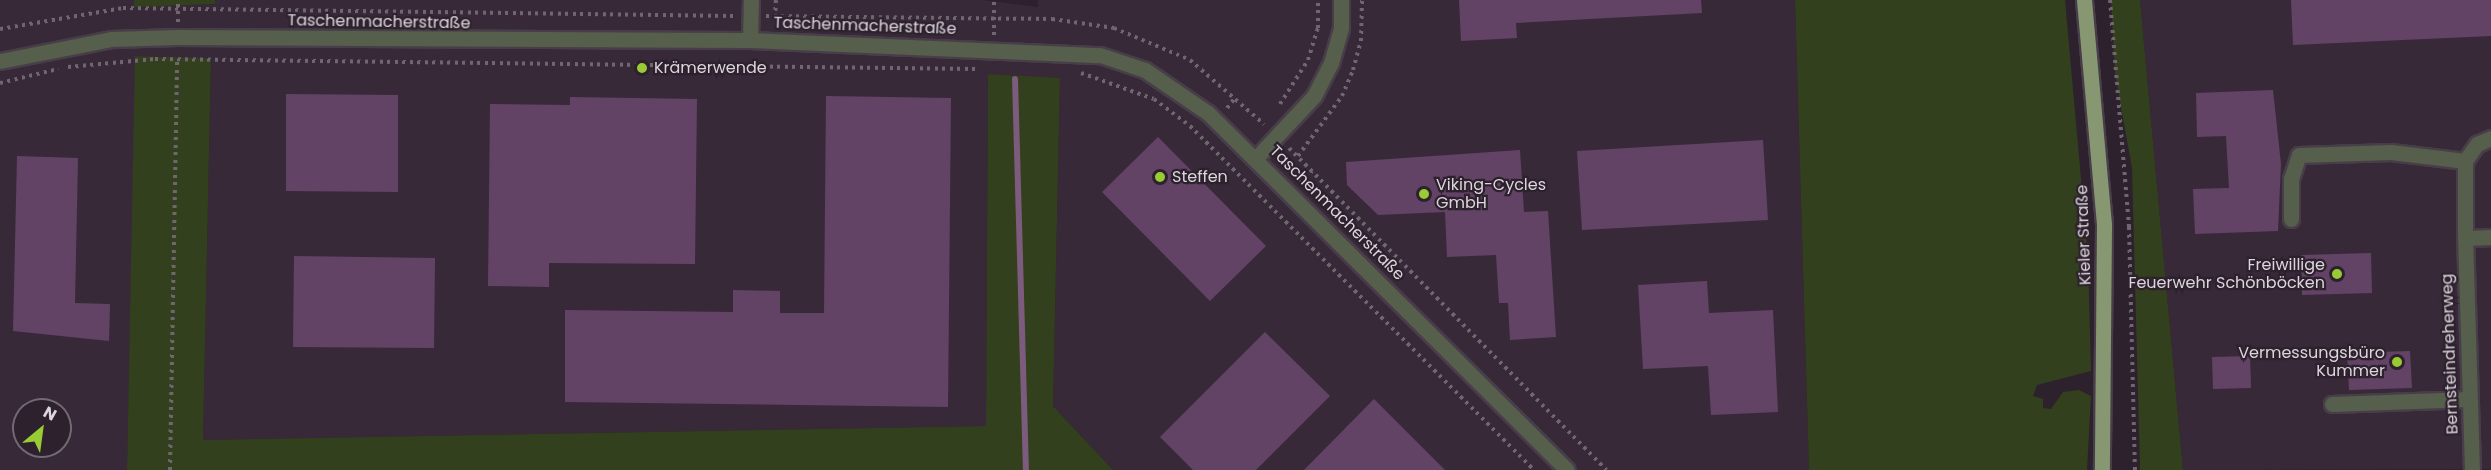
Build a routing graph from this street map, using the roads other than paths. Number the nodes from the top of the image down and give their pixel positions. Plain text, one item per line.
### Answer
1 (751, 0) edge
2 (1341, 0) edge
3 (2084, 0) edge
4 (750, 40) junction
5 (0, 62) edge
6 (2491, 138) edge
7 (1257, 157) junction
8 (2465, 161) junction
9 (2291, 219) dead end
10 (2491, 237) edge
11 (2465, 238) junction
12 (2469, 399) junction
13 (2332, 404) dead end
14 (1567, 470) edge
15 (2102, 470) edge
16 (2472, 470) edge

1 - 4 street
2 - 7 street
3 - 15 main road, Kieler Straße
4 - 5 street, Taschenmacherstraße
4 - 7 street, Taschenmacherstraße
6 - 8 street
7 - 14 street, Taschenmacherstraße
8 - 9 street
8 - 11 street, Bernsteindreherweg
10 - 11 street
11 - 12 street, Bernsteindreherweg
12 - 13 street
12 - 16 street, Bernsteindreherweg

